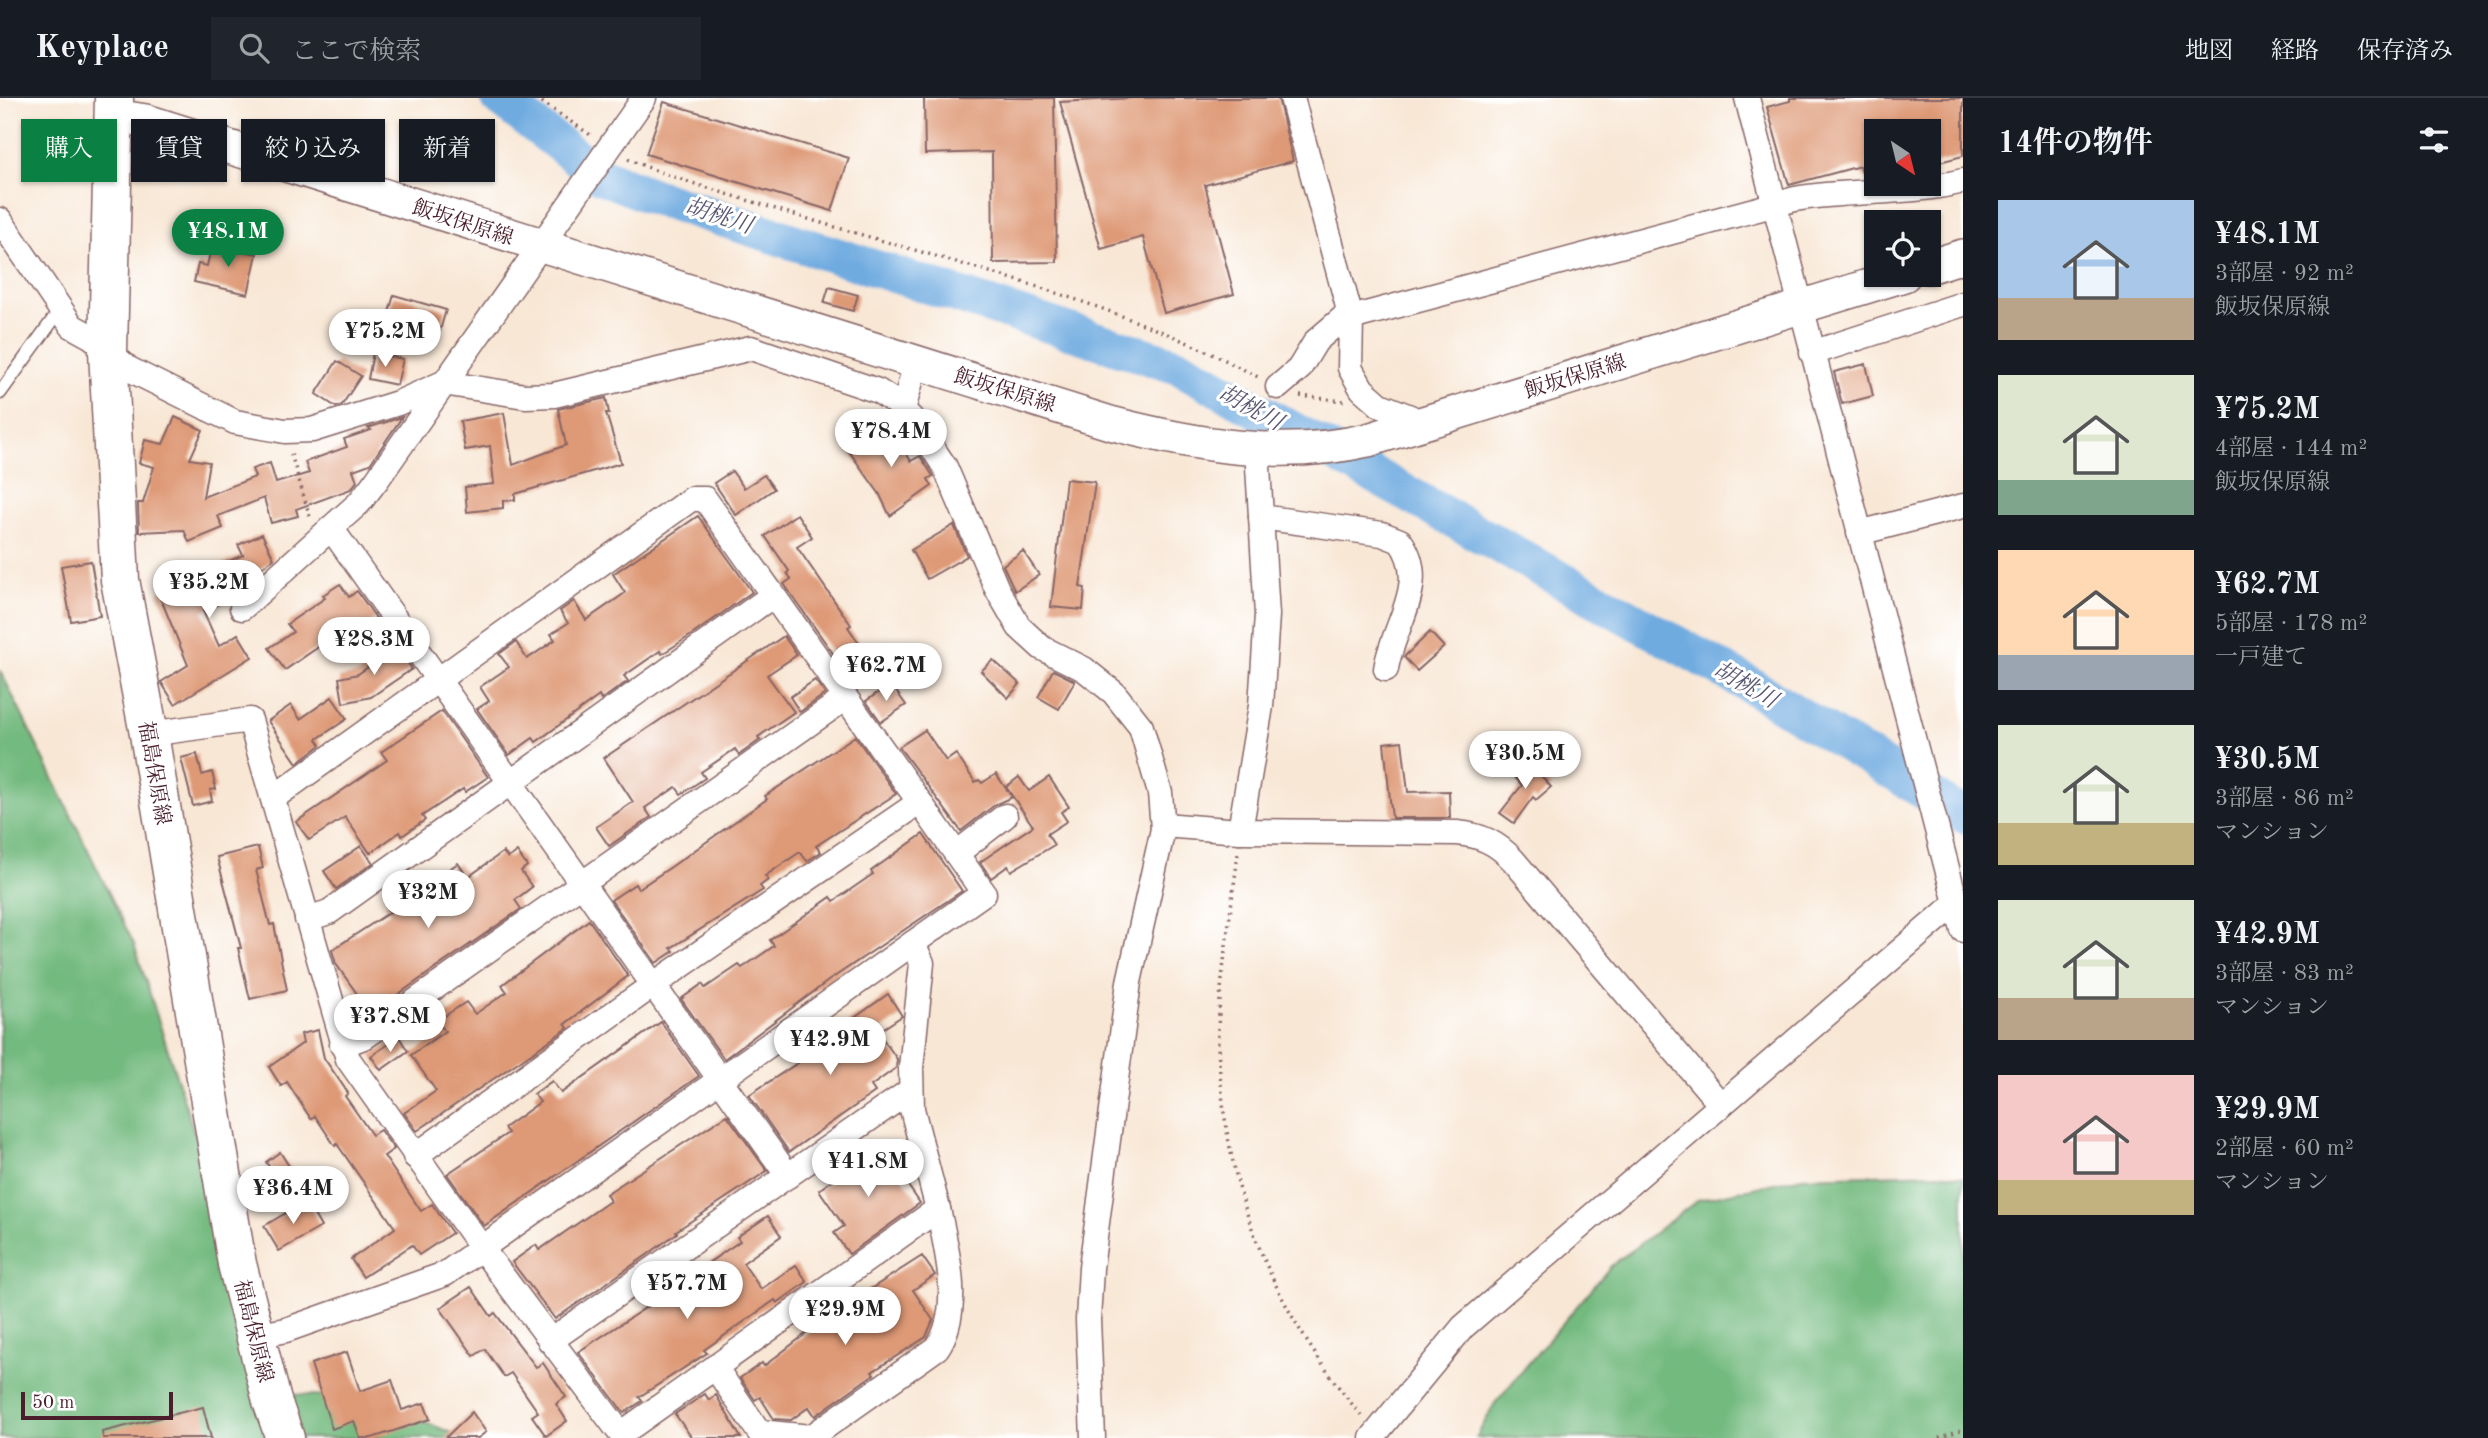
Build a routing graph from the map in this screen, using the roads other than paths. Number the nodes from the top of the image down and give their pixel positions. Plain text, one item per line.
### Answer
1 (644, 98) edge
2 (1292, 98) edge
3 (1747, 98) edge
4 (114, 107) edge
5 (1963, 181) edge
6 (1774, 205) junction
7 (0, 220) edge
8 (540, 247) junction
9 (1963, 256) edge
10 (1941, 263) edge
11 (1865, 287) edge
12 (1963, 304) edge
13 (1800, 307) junction
14 (60, 310) junction
15 (1351, 318) junction
16 (108, 351) junction
17 (1812, 354) junction
18 (916, 363) junction
19 (443, 383) junction
20 (1278, 387) road end
21 (0, 393) edge
22 (903, 410) junction
23 (1414, 426) junction
24 (1260, 450) junction
25 (1963, 506) edge
26 (1261, 517) junction
27 (1859, 533) junction
28 (324, 535) junction
29 (772, 596) junction
30 (242, 608) dead end
31 (1387, 669) dead end
32 (438, 680) junction
33 (844, 698) junction
34 (149, 734) junction
35 (510, 782) junction
36 (273, 798) junction
37 (920, 802) junction
38 (1005, 816) dead end
39 (1163, 825) junction
40 (1240, 831) junction
41 (957, 853) junction
42 (582, 884) junction
43 (1956, 903) junction
44 (307, 919) junction
45 (1963, 930) edge
46 (913, 943) junction
47 (653, 985) junction
48 (342, 1045) junction
49 (721, 1081) junction
50 (911, 1090) junction
51 (1721, 1104) junction
52 (415, 1156) junction
53 (788, 1176) junction
54 (938, 1209) junction
55 (483, 1250) junction
56 (255, 1336) junction
57 (550, 1341) junction
58 (715, 1367) junction
59 (1374, 1435) edge
60 (285, 1438) edge
61 (1093, 1438) edge

1 - 8 street
2 - 15 street
3 - 6 street
4 - 8 main road, 飯坂保原線
4 - 16 main road, 福島保原線
5 - 6 street
6 - 13 street
6 - 15 street
7 - 14 street
8 - 18 main road, 飯坂保原線
8 - 19 street
9 - 10 main road
11 - 13 main road, 飯坂保原線
12 - 17 street
13 - 17 street
13 - 23 main road, 飯坂保原線
14 - 16 street
14 - 21 lane
15 - 20 street
15 - 23 street
16 - 19 street
16 - 34 main road, 福島保原線
17 - 27 street
18 - 22 street
18 - 24 main road, 飯坂保原線
19 - 22 street
19 - 28 street
22 - 39 street
23 - 24 main road, 飯坂保原線
24 - 26 street
25 - 27 street
26 - 31 street
26 - 40 street
27 - 43 street
28 - 30 street
28 - 32 street
29 - 32 street
29 - 33 street
29 - 35 street
32 - 35 street
32 - 36 street
33 - 37 street
33 - 42 street
34 - 36 street
34 - 56 main road, 福島保原線
35 - 42 street
35 - 44 street
36 - 44 street
37 - 41 street
37 - 47 street
38 - 41 street
39 - 40 street
39 - 61 street
40 - 51 street
41 - 46 street
42 - 47 street
42 - 48 street
43 - 45 street
43 - 51 street
44 - 48 street
46 - 49 street
46 - 50 street
47 - 49 street
47 - 52 street
48 - 52 street
49 - 53 street
49 - 55 street
50 - 53 street
50 - 54 street
51 - 59 street
52 - 55 street
53 - 57 street
54 - 58 street
54 - 58 street
55 - 56 street
55 - 57 street
56 - 60 main road, 福島保原線
57 - 58 street

